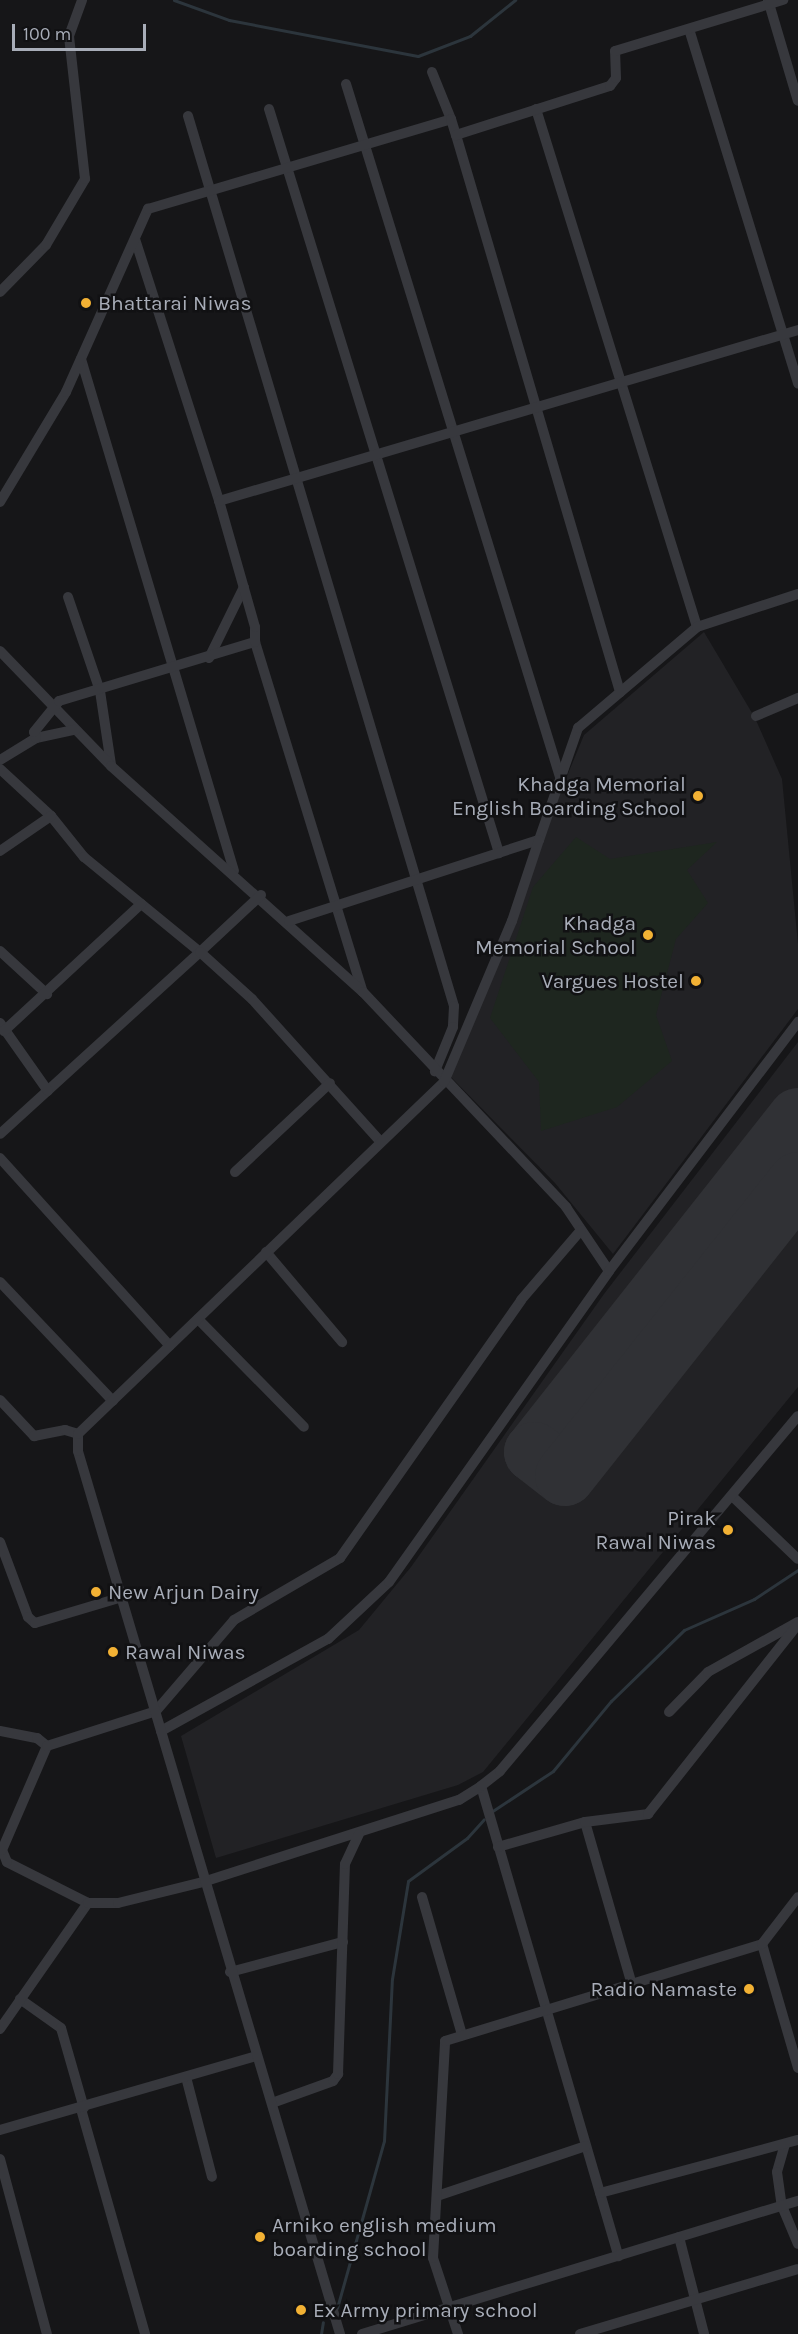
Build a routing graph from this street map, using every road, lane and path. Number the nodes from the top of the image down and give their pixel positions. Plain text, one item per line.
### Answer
1 (82, 0) edge
2 (783, 0) edge
3 (769, 2) edge
4 (689, 29) junction
5 (432, 72) dead end
6 (346, 84) dead end
7 (798, 100) edge
8 (268, 109) dead end
9 (536, 110) junction
10 (188, 116) dead end
11 (451, 119) junction
12 (456, 135) junction
13 (368, 144) junction
14 (291, 167) junction
15 (208, 191) junction
16 (135, 239) junction
17 (0, 292) edge
18 (798, 330) edge
19 (782, 335) junction
20 (81, 359) junction
21 (619, 384) junction
22 (798, 384) edge
23 (538, 404) junction
24 (454, 433) junction
25 (376, 457) junction
26 (301, 480) junction
27 (219, 501) junction
28 (0, 502) edge
29 (244, 586) junction
30 (798, 594) edge
31 (68, 597) dead end
32 (697, 627) junction
33 (255, 642) junction
34 (0, 651) edge
35 (209, 658) junction
36 (173, 667) junction
37 (100, 691) junction
38 (620, 692) junction
39 (798, 698) edge
40 (55, 711) junction
41 (756, 716) dead end
42 (75, 730) junction
43 (36, 738) junction
44 (0, 760) edge
45 (111, 766) junction
46 (0, 769) edge
47 (560, 777) junction
48 (51, 816) junction
49 (539, 840) junction
50 (0, 851) edge
51 (499, 853) junction
52 (234, 871) junction
53 (421, 881) junction
54 (261, 895) junction
55 (141, 904) junction
56 (340, 905) junction
57 (289, 921) junction
58 (0, 951) edge
59 (200, 952) junction
60 (363, 992) junction
61 (47, 994) junction
62 (798, 1022) edge
63 (2, 1027) edge
64 (435, 1071) junction
65 (444, 1082) junction
66 (330, 1083) junction
67 (48, 1091) junction
68 (0, 1134) edge
69 (379, 1140) junction
70 (0, 1158) edge
71 (235, 1172) dead end
72 (581, 1230) junction
73 (266, 1252) junction
74 (609, 1271) junction
75 (0, 1281) edge
76 (198, 1319) junction
77 (342, 1342) dead end
78 (170, 1346) junction
79 (0, 1400) edge
80 (113, 1401) junction
81 (798, 1416) edge
82 (304, 1427) dead end
83 (78, 1434) junction
84 (732, 1496) junction
85 (0, 1542) edge
86 (798, 1559) edge
87 (122, 1597) junction
88 (798, 1623) edge
89 (156, 1711) junction
90 (669, 1712) dead end
91 (0, 1731) edge
92 (160, 1731) junction
93 (47, 1746) junction
94 (481, 1786) junction
95 (585, 1822) junction
96 (358, 1834) junction
97 (498, 1847) junction
98 (203, 1882) junction
99 (422, 1897) dead end
100 (798, 1897) edge
101 (88, 1903) junction
102 (343, 1942) junction
103 (762, 1944) junction
104 (230, 1972) junction
105 (632, 1985) junction
106 (20, 1999) junction
107 (546, 2012) junction
108 (0, 2029) edge
109 (462, 2035) junction
110 (795, 2049) edge
111 (257, 2056) junction
112 (798, 2068) edge
113 (186, 2077) junction
114 (272, 2103) junction
115 (83, 2109) junction
116 (0, 2130) edge
117 (798, 2139) edge
118 (785, 2144) junction
119 (586, 2146) junction
120 (0, 2159) edge
121 (212, 2177) dead end
122 (600, 2193) junction
123 (437, 2196) junction
124 (798, 2201) edge
125 (782, 2206) junction
126 (679, 2237) junction
127 (798, 2244) edge
128 (618, 2256) junction
129 (798, 2269) edge
130 (694, 2298) junction
131 (448, 2306) junction
132 (47, 2334) edge
133 (145, 2334) edge
134 (340, 2334) edge
135 (362, 2334) edge
136 (458, 2334) edge
137 (580, 2334) edge
138 (705, 2334) edge

1 - 17 street
2 - 3 street
3 - 4 street
3 - 7 street
4 - 9 street
4 - 19 street
5 - 11 street
6 - 13 street
8 - 14 street
9 - 12 street
9 - 21 street
10 - 15 street
11 - 12 street
11 - 13 street
12 - 23 street
13 - 14 street
13 - 24 street
14 - 15 street
14 - 25 street
15 - 16 street
15 - 26 street
16 - 20 street
16 - 27 street
18 - 19 street
19 - 21 street
19 - 22 street
20 - 28 street
20 - 36 street
21 - 23 street
21 - 32 street
23 - 24 street
23 - 38 street
24 - 25 street
24 - 47 street
25 - 26 street
25 - 51 street
26 - 27 street
26 - 53 street
27 - 29 street
29 - 33 street
29 - 35 street
30 - 32 street
31 - 37 street
32 - 38 street
33 - 35 street
33 - 56 street
34 - 40 street
35 - 36 street
36 - 37 street
36 - 52 street
37 - 40 street
37 - 45 street
38 - 47 street
39 - 41 street
40 - 42 street
40 - 43 street
42 - 43 street
42 - 45 street
43 - 44 street
45 - 52 street
46 - 48 street
47 - 49 street
48 - 50 street
48 - 55 street
49 - 51 street
49 - 65 street
51 - 53 street
52 - 54 street
53 - 56 street
53 - 64 street
54 - 57 street
54 - 59 street
55 - 59 street
55 - 61 street
56 - 57 street
56 - 60 street
57 - 60 street
58 - 61 street
59 - 66 street
59 - 67 street
60 - 64 street
61 - 63 street
62 - 74 street
63 - 67 street
64 - 65 street
65 - 69 street
65 - 72 street
66 - 69 street
66 - 71 street
67 - 68 street
69 - 73 street
70 - 78 street
72 - 74 street
72 - 89 street
73 - 76 street
73 - 77 street
74 - 92 street
75 - 80 street
76 - 78 street
76 - 82 street
78 - 80 street
79 - 83 street
80 - 83 street
81 - 84 street
83 - 87 street
84 - 86 street
84 - 94 street
85 - 87 street
87 - 89 street
88 - 90 street
88 - 95 street
89 - 92 street
89 - 93 street
91 - 93 street
92 - 98 street
93 - 101 street
94 - 96 street
94 - 97 street
95 - 97 street
95 - 105 street
96 - 98 street
96 - 102 street
97 - 107 street
98 - 101 street
98 - 104 street
99 - 109 street
100 - 103 street
101 - 106 street
102 - 104 street
102 - 114 street
103 - 105 street
103 - 110 street
104 - 111 street
105 - 107 street
106 - 108 street
106 - 115 street
107 - 109 street
107 - 119 street
109 - 123 street
110 - 112 street
111 - 113 street
111 - 114 street
113 - 115 street
113 - 121 street
114 - 134 street
115 - 116 street
115 - 133 street
117 - 118 street
118 - 122 street
118 - 125 street
119 - 122 street
119 - 123 street
120 - 132 street
122 - 128 street
123 - 131 street
124 - 125 street
125 - 126 street
125 - 127 street
126 - 128 street
126 - 130 street
128 - 131 street
129 - 130 street
130 - 137 street
130 - 138 street
131 - 135 street
131 - 136 street

